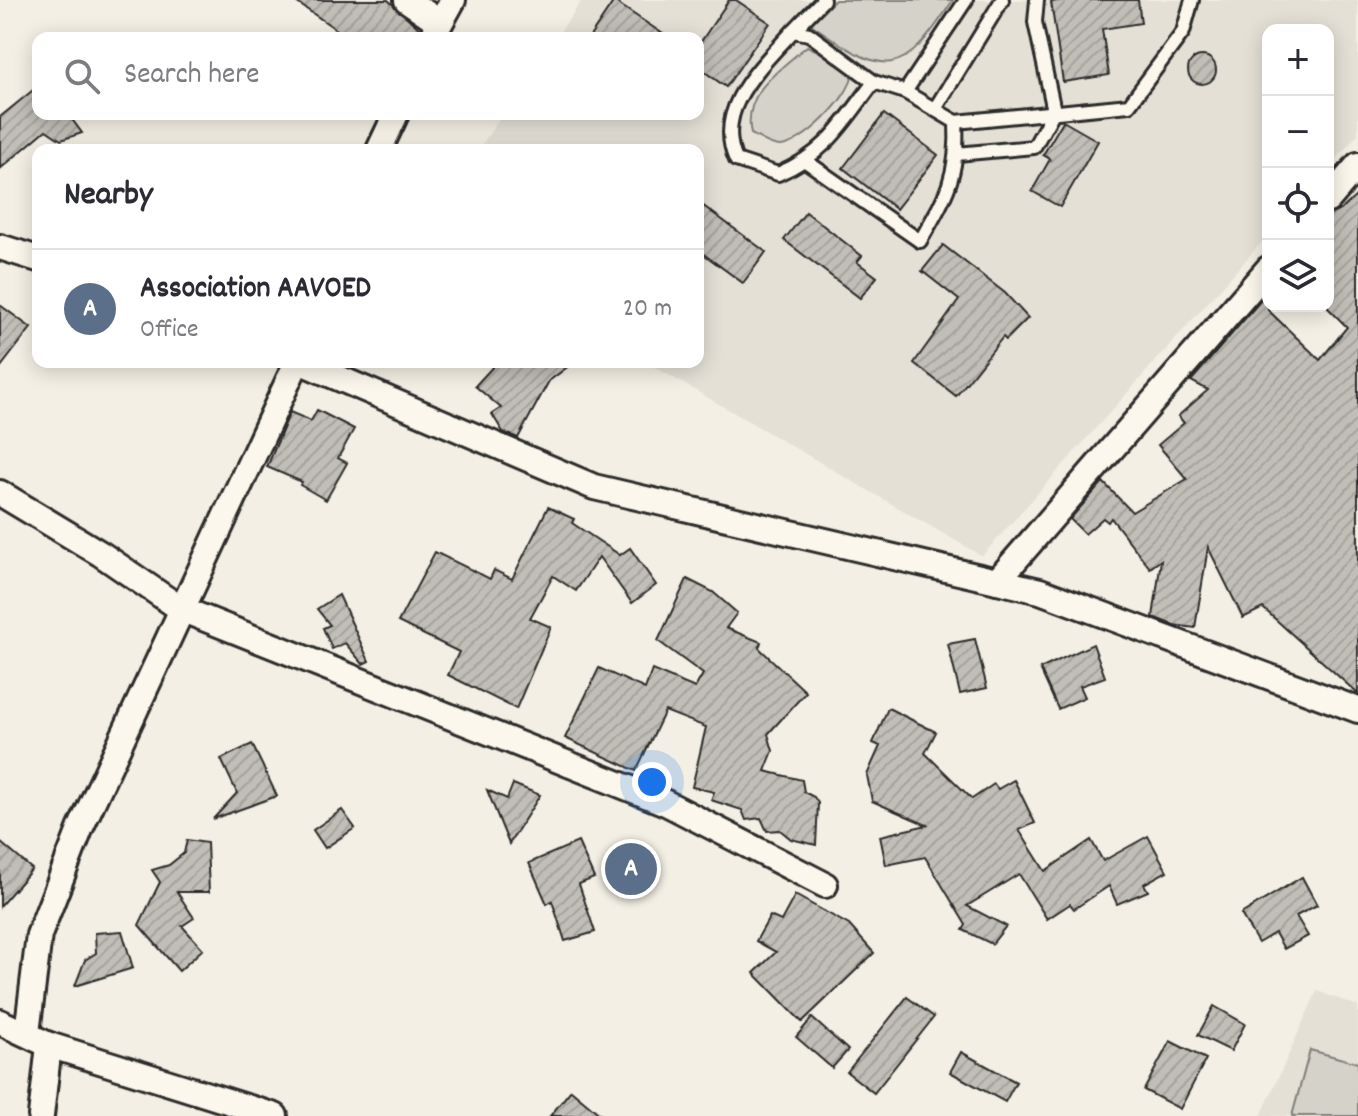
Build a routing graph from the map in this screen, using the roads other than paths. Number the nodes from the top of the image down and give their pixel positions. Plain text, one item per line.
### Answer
1 (407, 0) edge
2 (453, 0) edge
3 (823, 0) edge
4 (966, 0) edge
5 (1002, 0) edge
6 (1037, 0) edge
7 (1192, 0) edge
8 (436, 30) edge
9 (793, 31) junction
10 (874, 82) junction
11 (905, 92) junction
12 (935, 109) junction
13 (1054, 111) junction
14 (393, 120) edge
15 (956, 122) junction
16 (382, 144) edge
17 (957, 154) junction
18 (807, 162) junction
19 (1358, 165) edge
20 (1334, 193) edge
21 (0, 247) edge
22 (32, 257) edge
23 (1262, 276) edge
24 (296, 368) edge
25 (313, 368) edge
26 (0, 493) edge
27 (997, 581) junction
28 (181, 609) junction
29 (1358, 710) edge
30 (825, 885) dead end
31 (0, 1022) edge
32 (27, 1033) junction
33 (49, 1045) junction
34 (41, 1116) edge
35 (275, 1116) edge

1 - 8 street
2 - 8 street
3 - 9 lane
4 - 11 lane
5 - 12 lane
6 - 13 lane
7 - 13 lane
9 - 10 lane
9 - 18 lane
10 - 11 lane
10 - 18 lane
11 - 12 lane
12 - 15 lane
13 - 15 lane
13 - 17 lane
14 - 16 street
15 - 17 lane
17 - 18 lane
19 - 20 street
21 - 22 street
23 - 27 street
24 - 28 street
25 - 27 street
26 - 28 street
27 - 29 street
28 - 30 street
28 - 32 street
31 - 32 street
32 - 33 street
33 - 34 street
33 - 35 street

